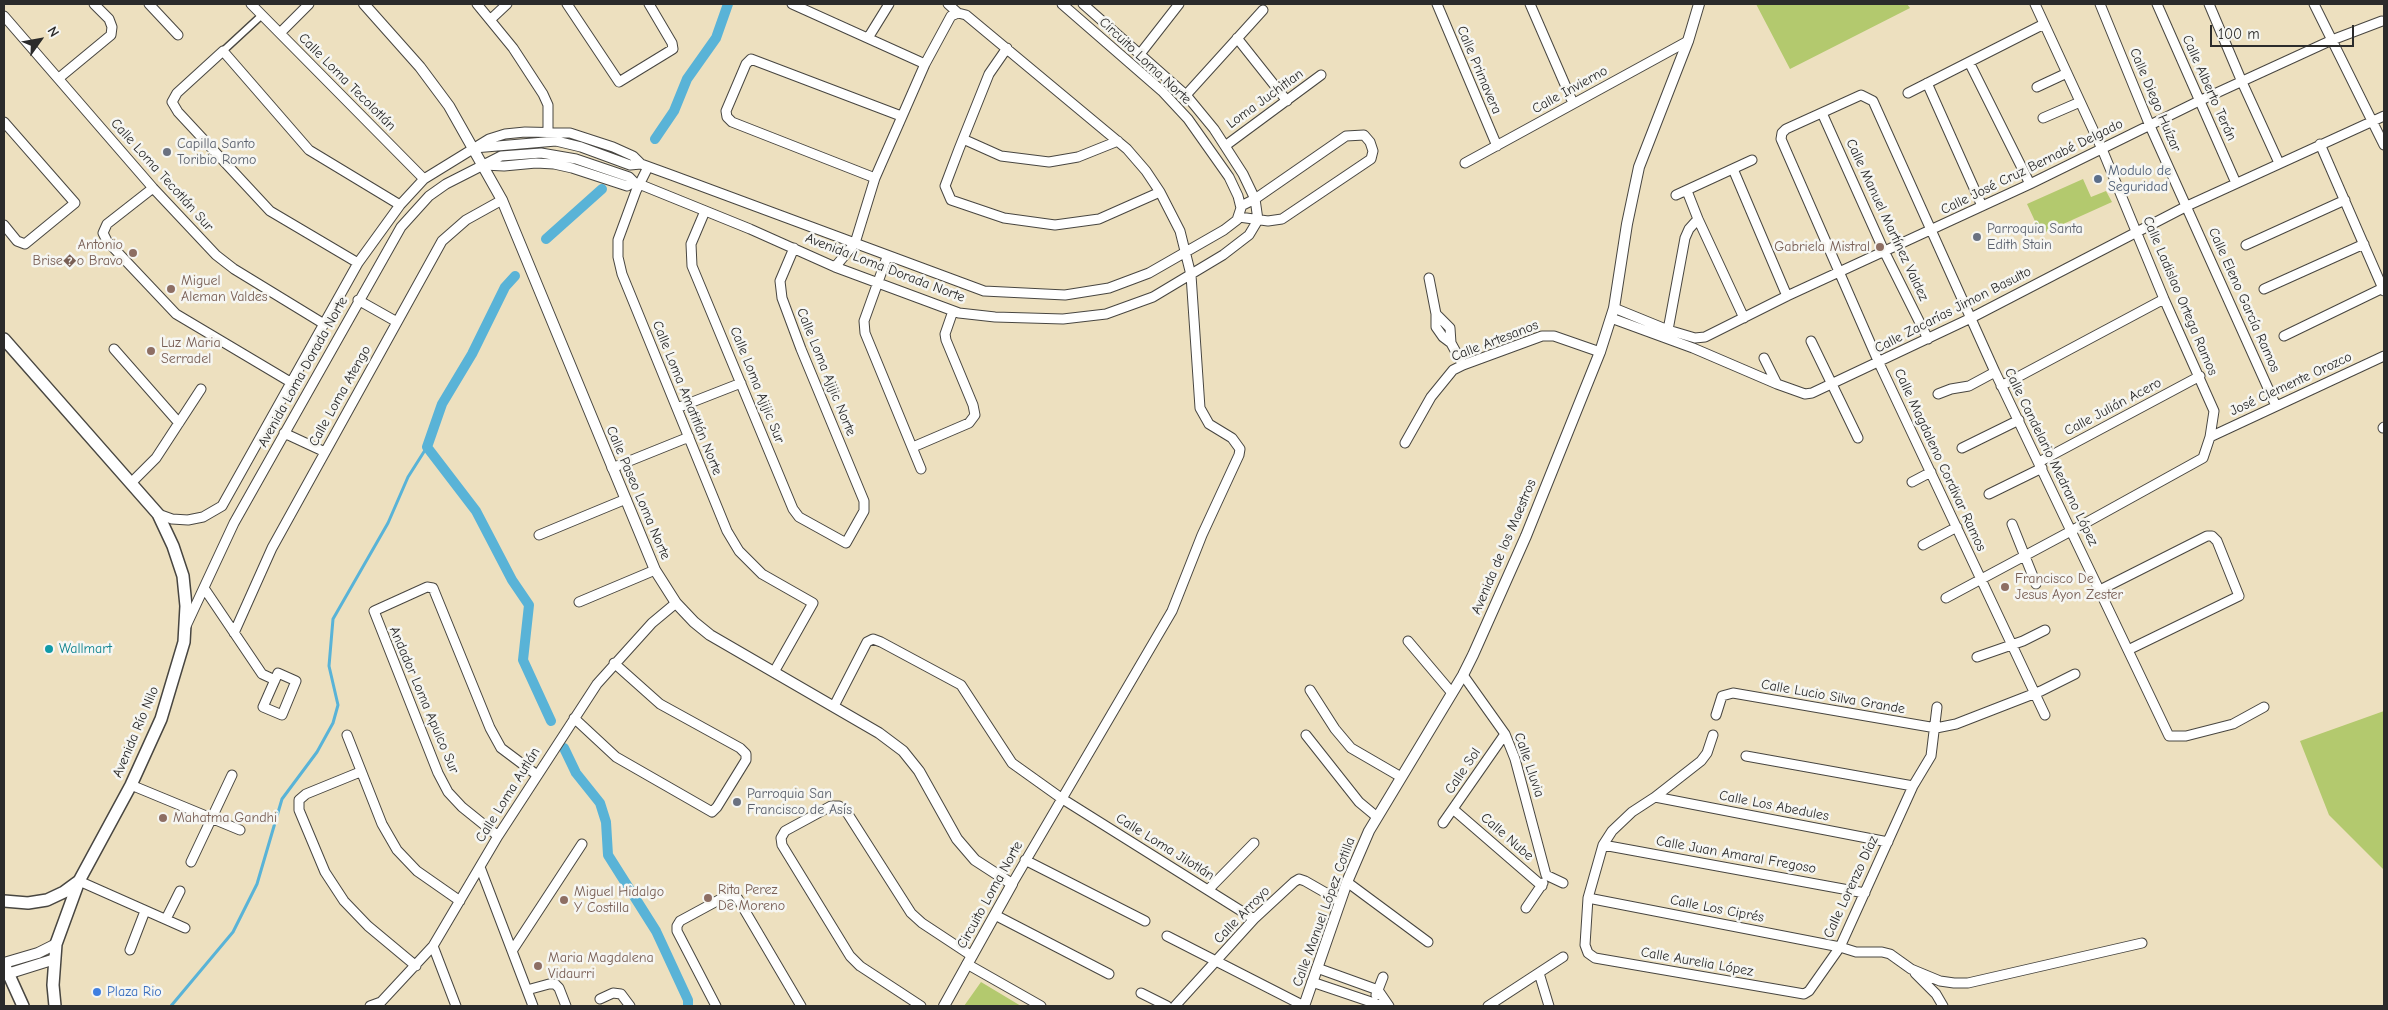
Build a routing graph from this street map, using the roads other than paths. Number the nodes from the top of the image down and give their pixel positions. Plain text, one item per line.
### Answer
1 (94, 4) edge
2 (149, 4) edge
3 (251, 4) edge
4 (309, 4) edge
5 (364, 4) edge
6 (477, 4) edge
7 (507, 4) edge
8 (567, 4) edge
9 (649, 4) edge
10 (792, 4) edge
11 (889, 4) edge
12 (948, 4) edge
13 (1062, 4) edge
14 (1179, 4) edge
15 (1437, 4) edge
16 (1530, 4) edge
17 (1699, 4) edge
18 (2035, 4) edge
19 (2100, 4) edge
20 (2157, 4) edge
21 (2209, 4) edge
22 (2314, 4) edge
23 (1086, 7) edge
24 (1263, 10) dead end
25 (958, 13) junction
26 (262, 15) junction
27 (4, 16) edge
28 (491, 20) junction
29 (1082, 21) junction
30 (2382, 21) dead end
31 (2044, 24) junction
32 (280, 33) junction
33 (178, 35) dead end
34 (868, 38) junction
35 (1237, 38) junction
36 (2332, 40) junction
37 (1688, 41) junction
38 (1006, 48) junction
39 (222, 51) junction
40 (1140, 54) junction
41 (1969, 62) junction
42 (925, 64) junction
43 (2067, 73) junction
44 (1321, 75) dead end
45 (59, 78) junction
46 (2242, 82) junction
47 (1927, 83) junction
48 (2038, 87) dead end
49 (1908, 92) dead end
50 (1186, 95) junction
51 (1287, 101) junction
52 (2199, 101) junction
53 (2080, 102) junction
54 (1573, 103) junction
55 (1822, 112) junction
56 (901, 116) junction
57 (2384, 116) edge
58 (2044, 118) dead end
59 (2374, 121) junction
60 (4, 122) edge
61 (2150, 126) junction
62 (548, 131) junction
63 (963, 139) junction
64 (1118, 141) junction
65 (2320, 144) junction
66 (2384, 145) edge
67 (1225, 146) junction
68 (1497, 146) junction
69 (474, 148) junction
70 (2102, 149) junction
71 (1752, 160) dead end
72 (1465, 163) dead end
73 (2279, 163) junction
74 (484, 165) junction
75 (644, 165) junction
76 (1733, 169) junction
77 (876, 178) junction
78 (424, 179) junction
79 (636, 183) junction
80 (2236, 183) junction
81 (2030, 184) junction
82 (153, 188) junction
83 (1688, 190) junction
84 (1160, 192) junction
85 (1676, 194) dead end
86 (1255, 199) junction
87 (502, 200) junction
88 (2344, 200) junction
89 (400, 204) junction
90 (1241, 206) junction
91 (1982, 206) junction
92 (2187, 206) junction
93 (705, 211) junction
94 (1239, 218) junction
95 (1698, 219) junction
96 (1258, 220) junction
97 (4, 225) edge
98 (1931, 230) junction
99 (2137, 231) junction
100 (855, 243) junction
101 (2364, 244) junction
102 (2246, 245) dead end
103 (794, 248) junction
104 (1884, 251) junction
105 (1185, 252) junction
106 (887, 256) junction
107 (358, 263) junction
108 (835, 267) junction
109 (1839, 272) junction
110 (1191, 275) junction
111 (1429, 278) dead end
112 (878, 283) junction
113 (2264, 289) dead end
114 (2384, 289) edge
115 (1787, 296) junction
116 (2164, 299) junction
117 (358, 300) junction
118 (953, 311) junction
119 (1612, 313) junction
120 (1744, 318) junction
121 (1971, 318) junction
122 (397, 322) junction
123 (324, 324) junction
124 (1668, 330) junction
125 (2284, 336) dead end
126 (1695, 338) junction
127 (4, 339) edge
128 (1928, 339) junction
129 (1811, 342) dead end
130 (1693, 348) junction
131 (114, 349) dead end
132 (1600, 352) junction
133 (2384, 356) edge
134 (1764, 358) dead end
135 (1879, 363) junction
136 (1464, 365) junction
137 (1995, 372) junction
138 (2200, 376) junction
139 (292, 383) junction
140 (741, 383) junction
141 (1777, 384) junction
142 (1832, 384) junction
143 (2001, 386) junction
144 (201, 389) dead end
145 (1938, 394) dead end
146 (2276, 406) junction
147 (677, 408) junction
148 (2019, 420) junction
149 (179, 423) junction
150 (284, 433) junction
151 (689, 437) junction
152 (2210, 437) junction
153 (1858, 438) dead end
154 (1405, 443) dead end
155 (913, 448) junction
156 (1962, 448) dead end
157 (325, 452) junction
158 (2040, 465) junction
159 (612, 468) junction
160 (921, 469) dead end
161 (1931, 472) junction
162 (1912, 482) dead end
163 (130, 483) junction
164 (1989, 494) dead end
165 (626, 499) junction
166 (158, 514) junction
167 (2012, 524) dead end
168 (1957, 526) junction
169 (2071, 531) junction
170 (539, 536) dead end
171 (846, 543) joint
172 (1923, 545) dead end
173 (2024, 556) junction
174 (654, 570) junction
175 (1981, 578) junction
176 (2036, 584) dead end
177 (204, 588) junction
178 (2100, 590) junction
179 (1946, 598) dead end
180 (578, 602) dead end
181 (676, 603) junction
182 (186, 626) junction
183 (2045, 630) dead end
184 (234, 633) junction
185 (1408, 641) dead end
186 (2011, 644) junction
187 (2128, 650) junction
188 (1977, 657) dead end
189 (614, 663) junction
190 (774, 672) junction
191 (2075, 674) dead end
192 (1463, 675) junction
193 (275, 680) junction
194 (1310, 690) dead end
195 (2034, 693) junction
196 (1452, 694) junction
197 (834, 706) junction
198 (1937, 707) dead end
199 (2264, 707) dead end
200 (1716, 715) dead end
201 (2046, 715) dead end
202 (574, 718) junction
203 (1936, 728) junction
204 (1505, 734) junction
205 (347, 735) dead end
206 (1306, 735) dead end
207 (1713, 735) dead end
208 (1746, 756) dead end
209 (360, 772) junction
210 (232, 775) dead end
211 (537, 775) junction
212 (1401, 777) junction
213 (131, 785) junction
214 (1913, 786) junction
215 (1655, 797) junction
216 (1062, 798) junction
217 (1454, 809) junction
218 (1377, 817) junction
219 (211, 818) junction
220 (1443, 823) dead end
221 (240, 830) dead end
222 (498, 836) junction
223 (1888, 842) junction
224 (1254, 843) dead end
225 (582, 844) dead end
226 (1602, 845) junction
227 (1025, 860) junction
228 (191, 862) dead end
229 (480, 867) junction
230 (1546, 875) junction
231 (79, 881) junction
232 (1347, 882) junction
233 (1564, 883) dead end
234 (1012, 884) junction
235 (1542, 886) junction
236 (1208, 890) junction
237 (180, 891) dead end
238 (1865, 893) junction
239 (1588, 898) junction
240 (4, 901) edge
241 (460, 901) junction
242 (1340, 901) junction
243 (1526, 908) dead end
244 (145, 910) junction
245 (995, 915) junction
246 (166, 919) junction
247 (1254, 919) junction
248 (1145, 921) dead end
249 (185, 928) dead end
250 (1166, 936) dead end
251 (1428, 942) dead end
252 (2142, 943) dead end
253 (56, 944) junction
254 (433, 946) junction
255 (1840, 947) junction
256 (130, 950) dead end
257 (512, 951) junction
258 (54, 958) junction
259 (1563, 958) dead end
260 (970, 960) junction
261 (1217, 962) junction
262 (416, 966) junction
263 (1317, 968) junction
264 (5, 969) edge
265 (1911, 969) junction
266 (1539, 973) junction
267 (1108, 974) dead end
268 (1383, 976) dead end
269 (1312, 982) junction
270 (527, 990) junction
271 (1378, 990) junction
272 (1141, 993) dead end
273 (1804, 994) joint
274 (600, 999) dead end
275 (382, 1004) edge
276 (1376, 1005) edge
277 (23, 1006) edge
278 (55, 1006) edge
279 (370, 1006) edge
280 (456, 1006) edge
281 (533, 1006) edge
282 (566, 1006) edge
283 (630, 1006) edge
284 (716, 1006) edge
285 (800, 1006) edge
286 (921, 1006) edge
287 (944, 1006) edge
288 (1041, 1006) edge
289 (1168, 1006) edge
290 (1175, 1006) edge
291 (1304, 1006) edge
292 (1389, 1006) edge
293 (1488, 1006) edge
294 (1549, 1006) edge
295 (1943, 1006) edge

1 - 45 street
2 - 33 street
3 - 26 street, Calle Loma Tecolotlán
4 - 32 street
5 - 69 street, Calle Paseo Loma Norte
6 - 28 street
7 - 28 street
8 - 9 street
10 - 34 street
11 - 34 street
12 - 25 street, Circuito Loma Norte
13 - 29 street, Circuito Loma Norte
14 - 40 street
15 - 68 street, Calle Primavera
16 - 54 street
17 - 37 street, Avenida de los Maestros
18 - 31 street, Calle Ladislao Ortega Ramos
19 - 61 street, Calle Diego Huízar
20 - 52 street, Calle Alberto Terán
21 - 46 street
22 - 36 street
23 - 29 street
23 - 40 street, Circuito Loma Norte
24 - 35 street
25 - 38 street, Circuito Loma Norte
25 - 42 street
26 - 32 street, Calle Loma Tecolotlán
26 - 39 street
27 - 45 street, Calle Loma Tecotlán Sur
28 - 62 street
29 - 90 street, Circuito Loma Norte
30 - 36 street, Calle José Cruz Bernabé Delgado
31 - 41 street
31 - 43 street, Calle Ladislao Ortega Ramos
32 - 78 street, Calle Loma Tecolotlán
34 - 42 street
35 - 50 street
35 - 51 street
36 - 46 street, Calle José Cruz Bernabé Delgado
36 - 59 street
37 - 54 street, Calle Invierno
37 - 119 street, Avenida de los Maestros
38 - 63 street
38 - 64 street, Circuito Loma Norte
39 - 89 street
39 - 107 street
40 - 50 street, Circuito Loma Norte
41 - 47 street
41 - 81 street
42 - 56 street
43 - 48 street
43 - 53 street, Calle Ladislao Ortega Ramos
44 - 51 street, Loma Juchitlan
45 - 82 street, Calle Loma Tecotlán Sur
46 - 52 street, Calle José Cruz Bernabé Delgado
46 - 73 street
47 - 49 street
47 - 91 street
50 - 67 street, Circuito Loma Norte
51 - 67 street, Loma Juchitlan
52 - 61 street, Calle José Cruz Bernabé Delgado
52 - 80 street, Calle Alberto Terán
53 - 58 street
53 - 70 street, Calle Ladislao Ortega Ramos
54 - 68 street, Calle Invierno
55 - 98 street, Calle Candelario Medrano López
55 - 104 street, Calle Manuel Martínez Valdez
55 - 109 street, Calle Magdaleno Cordivar Ramos
56 - 77 street
56 - 77 street
57 - 59 street, Calle Zacarías Jimon Basulto
59 - 65 street, Calle Zacarías Jimon Basulto
59 - 66 street
60 - 97 street
61 - 70 street, Calle José Cruz Bernabé Delgado
61 - 92 street, Calle Diego Huízar
62 - 69 street, Avenida Loma Dorada Norte
62 - 75 street, Avenida Loma Dorada Norte
63 - 64 street
63 - 84 street
64 - 84 street, Circuito Loma Norte
65 - 73 street, Calle Zacarías Jimon Basulto
65 - 88 street
67 - 86 street, Circuito Loma Norte
68 - 72 street, Calle Invierno
69 - 74 street, Calle Paseo Loma Norte
69 - 75 street, Avenida Loma Dorada Norte
69 - 78 street, Avenida Loma Dorada Norte
70 - 81 street, Calle José Cruz Bernabé Delgado
70 - 99 street, Calle Ladislao Ortega Ramos
71 - 76 street
73 - 80 street, Calle Zacarías Jimon Basulto
74 - 79 street, Avenida Loma Dorada Norte
74 - 87 street, Calle Paseo Loma Norte
74 - 117 street, Avenida Loma Dorada Norte
75 - 79 street, Calle Loma Amatitlán Norte
75 - 100 street, Avenida Loma Dorada Norte
76 - 83 street
76 - 115 street
77 - 100 street
78 - 89 street, Avenida Loma Dorada Norte
79 - 93 street, Avenida Loma Dorada Norte
79 - 147 street, Calle Loma Amatitlán Norte
80 - 92 street, Calle Zacarías Jimon Basulto
81 - 91 street, Calle José Cruz Bernabé Delgado
82 - 123 street, Calle Loma Tecotlán Sur
82 - 139 street
83 - 85 street
83 - 95 street
84 - 105 street, Circuito Loma Norte
86 - 90 street
86 - 96 street, Circuito Loma Norte
86 - 96 street
87 - 122 street, Calle Loma Atengo
87 - 159 street, Calle Paseo Loma Norte
88 - 101 street
88 - 102 street
89 - 107 street, Avenida Loma Dorada Norte
90 - 94 street
91 - 98 street, Calle José Cruz Bernabé Delgado
92 - 99 street, Calle Zacarías Jimon Basulto
92 - 146 street, Calle Eleno García Ramos
93 - 103 street, Avenida Loma Dorada Norte
93 - 140 street, Calle Loma Ajijic Sur
94 - 96 street
94 - 105 street
95 - 120 street
95 - 124 street
96 - 110 street
98 - 104 street, Calle José Cruz Bernabé Delgado
98 - 121 street, Calle Candelario Medrano López
99 - 116 street, Calle Ladislao Ortega Ramos
99 - 121 street, Calle Zacarías Jimon Basulto
100 - 106 street, Avenida Loma Dorada Norte
100 - 108 street
101 - 113 street
101 - 114 street
103 - 108 street, Avenida Loma Dorada Norte
103 - 171 street, Calle Loma Ajijic Norte
104 - 109 street, Calle José Cruz Bernabé Delgado
104 - 128 street, Calle Manuel Martínez Valdez
105 - 106 street, Avenida Loma Dorada Norte
105 - 110 street, Circuito Loma Norte
106 - 112 street
107 - 123 street, Avenida Loma Dorada Norte
108 - 112 street, Avenida Loma Dorada Norte
109 - 115 street, Calle José Cruz Bernabé Delgado
109 - 135 street, Calle Magdaleno Cordivar Ramos
110 - 118 street, Avenida Loma Dorada Norte
110 - 216 street, Circuito Loma Norte
111 - 136 street
112 - 118 street, Avenida Loma Dorada Norte
112 - 155 street
114 - 125 street
115 - 120 street, Calle José Cruz Bernabé Delgado
116 - 138 street, Calle Ladislao Ortega Ramos
116 - 143 street
117 - 122 street
117 - 150 street, Avenida Loma Dorada Norte
118 - 155 street
119 - 124 street
119 - 130 street, Calle Zacarías Jimon Basulto
119 - 132 street, Avenida de los Maestros
120 - 126 street, Calle José Cruz Bernabé Delgado
121 - 128 street, Calle Zacarías Jimon Basulto
121 - 137 street, Calle Candelario Medrano López
122 - 157 street, Calle Loma Atengo
123 - 139 street, Avenida Loma Dorada Norte
124 - 126 street
126 - 130 street
127 - 163 main road, Avenida Río Nilo
128 - 135 street, Calle Zacarías Jimon Basulto
129 - 142 street
130 - 141 street, Calle Zacarías Jimon Basulto
131 - 149 street
132 - 136 street, Calle Artesanos
132 - 192 street, Avenida de los Maestros
133 - 146 street, José Clemente Orozco
134 - 141 street
135 - 142 street, Calle Zacarías Jimon Basulto
135 - 161 street, Calle Magdaleno Cordivar Ramos
136 - 154 street, Calle Artesanos
137 - 143 street, Calle Candelario Medrano López
137 - 145 street
138 - 152 street, Calle Ladislao Ortega Ramos
138 - 158 street, Calle Julián Acero
139 - 166 street, Avenida Loma Dorada Norte
140 - 147 street
140 - 171 street, Calle Loma Ajijic Sur
141 - 142 street, Calle Zacarías Jimon Basulto
142 - 153 street
143 - 148 street, Calle Candelario Medrano López
144 - 149 street
146 - 152 street, José Clemente Orozco
147 - 151 street, Calle Loma Amatitlán Norte
148 - 156 street
148 - 158 street, Calle Candelario Medrano López
149 - 163 street
150 - 157 street
150 - 177 street, Avenida Loma Dorada Norte
151 - 159 street
151 - 190 street, Calle Loma Amatitlán Norte
152 - 169 street, Calle Ladislao Ortega Ramos
155 - 160 street
157 - 184 street, Calle Loma Atengo
158 - 164 street, Calle Julián Acero
158 - 169 street, Calle Candelario Medrano López
159 - 165 street, Calle Paseo Loma Norte
161 - 162 street
161 - 168 street, Calle Magdaleno Cordivar Ramos
163 - 166 main road, Avenida Río Nilo
165 - 170 street
165 - 174 street, Calle Paseo Loma Norte
166 - 182 main road, Avenida Río Nilo
167 - 173 street
168 - 172 street
168 - 175 street, Calle Magdaleno Cordivar Ramos
169 - 173 street, Calle Ladislao Ortega Ramos
169 - 178 street, Calle Candelario Medrano López
173 - 175 street, Calle Ladislao Ortega Ramos
173 - 176 street
174 - 180 street
174 - 181 street, Calle Paseo Loma Norte
175 - 179 street, Calle Ladislao Ortega Ramos
175 - 186 street, Calle Magdaleno Cordivar Ramos
177 - 182 street, Avenida Loma Dorada Norte
177 - 184 street
178 - 187 street, Calle Candelario Medrano López
178 - 187 street
181 - 189 street, Calle Loma Autlán
181 - 190 street, Calle Paseo Loma Norte
182 - 213 main road, Avenida Río Nilo
183 - 186 street
184 - 193 street
185 - 196 street
186 - 188 street
186 - 195 street, Calle Magdaleno Cordivar Ramos
187 - 199 street, Calle Candelario Medrano López
189 - 202 street, Calle Loma Autlán
189 - 202 street
190 - 197 street, Calle Paseo Loma Norte
191 - 195 street
192 - 196 street, Avenida de los Maestros
192 - 204 street, Calle Lluvia
193 - 193 street
194 - 212 street
195 - 201 street, Calle Magdaleno Cordivar Ramos
195 - 203 street
196 - 212 street, Avenida de los Maestros
197 - 216 street, Calle Loma Jilotlán
197 - 234 street, Calle Paseo Loma Norte
198 - 203 street, Calle Lorenzo Díaz
200 - 203 street, Calle Lucio Silva Grande
202 - 211 street, Calle Loma Autlán
203 - 214 street, Calle Lorenzo Díaz
204 - 217 street, Calle Sol
204 - 230 street, Calle Lluvia
205 - 209 street
206 - 218 street
207 - 215 street
208 - 214 street
209 - 241 street
209 - 262 street
210 - 219 street
211 - 222 street, Calle Loma Autlán
211 - 222 street, Andador Loma Apulco Sur
212 - 218 street, Calle Manuel López Cotilla
213 - 219 street
213 - 231 main road, Avenida Río Nilo
214 - 223 street, Calle Lorenzo Díaz
215 - 223 street, Calle Los Abedules
215 - 226 street
216 - 227 street, Circuito Loma Norte
216 - 236 street, Calle Loma Jilotlán
217 - 220 street, Calle Sol
217 - 235 street, Calle Nube
218 - 232 street, Calle Manuel López Cotilla
219 - 221 street
219 - 228 street
222 - 229 street, Calle Loma Autlán
223 - 238 street, Calle Lorenzo Díaz
224 - 236 street
225 - 257 street
226 - 238 street, Calle Juan Amaral Fregoso
226 - 239 street
227 - 234 street, Circuito Loma Norte
227 - 248 street
229 - 241 street, Calle Loma Autlán
229 - 257 street
230 - 233 street
230 - 235 street
231 - 240 main road
231 - 244 street
231 - 253 main road, Avenida Río Nilo
232 - 242 street, Calle Manuel López Cotilla
232 - 251 street
234 - 245 street, Circuito Loma Norte
235 - 243 street
236 - 247 street, Calle Loma Jilotlán
237 - 246 street
238 - 255 street, Calle Lorenzo Díaz
239 - 255 street, Calle Los Ciprés
239 - 273 street, Calle Aurelia López
241 - 254 street, Calle Loma Autlán
242 - 247 street, Calle Arroyo
242 - 263 street, Calle Manuel López Cotilla
244 - 246 street
244 - 256 street
245 - 260 street, Circuito Loma Norte
245 - 267 street
246 - 249 street
247 - 261 street, Calle Arroyo
250 - 261 street
252 - 265 street
253 - 258 main road, Avenida Río Nilo
253 - 264 street
254 - 262 street, Calle Loma Autlán
254 - 280 street
255 - 265 street, Calle Los Ciprés
255 - 273 street, Calle Lorenzo Díaz
257 - 270 street
258 - 264 street
258 - 278 main road, Avenida Río Nilo
259 - 266 street
260 - 286 street
260 - 287 street, Circuito Loma Norte
260 - 288 street
261 - 290 street, Calle Arroyo
261 - 291 street
262 - 275 street, Calle Loma Autlán
263 - 269 street, Calle Manuel López Cotilla
263 - 271 street
264 - 277 main road
265 - 295 street
266 - 293 street
266 - 294 street
268 - 271 street
269 - 276 street
269 - 291 street, Calle Manuel López Cotilla
270 - 281 street
270 - 282 street
271 - 276 street
271 - 292 street
272 - 289 street
274 - 283 street
275 - 279 street, Calle Loma Autlán
284 - 285 street

